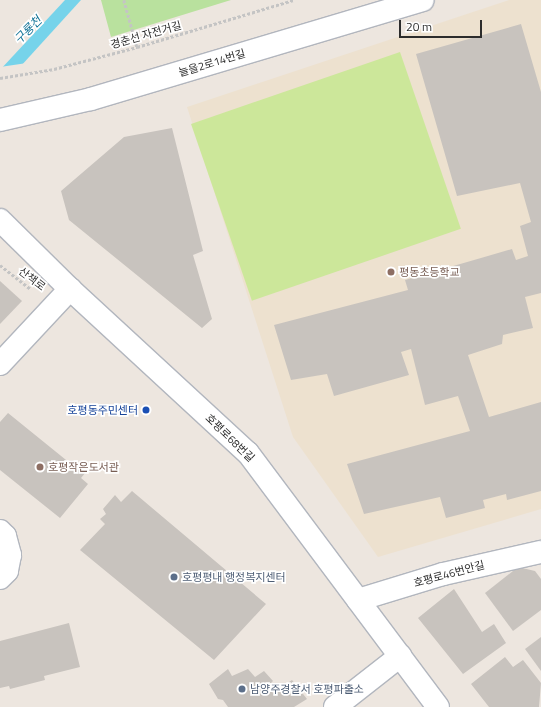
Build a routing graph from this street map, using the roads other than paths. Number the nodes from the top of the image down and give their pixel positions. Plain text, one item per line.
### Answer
1 (423, 0) edge
2 (2, 119) edge
3 (0, 220) edge
4 (70, 289) junction
5 (0, 364) edge
6 (0, 531) edge
7 (541, 552) edge
8 (0, 578) edge
9 (358, 600) junction
10 (400, 656) junction
11 (335, 707) edge
12 (438, 707) edge

1 - 2 street, 늘을2로14번길
3 - 4 street, 호평로68번길
4 - 5 street
4 - 9 street, 호평로68번길
6 - 8 street
7 - 9 street, 호평로46번안길
9 - 10 street, 호평로68번길
10 - 11 street
10 - 12 street, 호평로68번길

